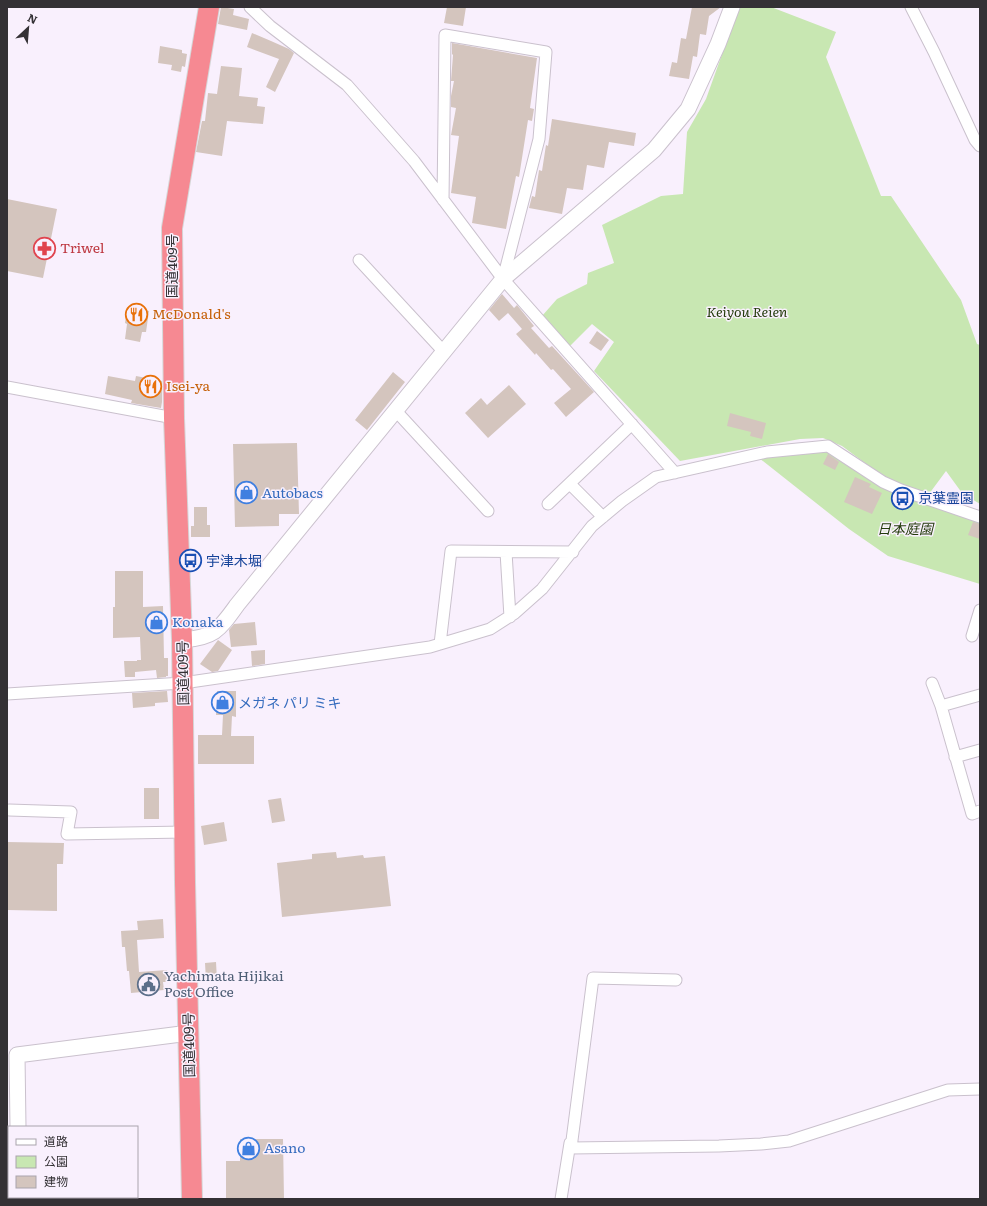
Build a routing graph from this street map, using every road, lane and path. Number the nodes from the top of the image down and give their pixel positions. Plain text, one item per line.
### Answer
1 (209, 7) edge
2 (250, 7) edge
3 (732, 7) edge
4 (911, 7) edge
5 (980, 146) edge
6 (443, 200) junction
7 (359, 260) dead end
8 (503, 280) junction
9 (444, 352) junction
10 (7, 387) edge
11 (396, 411) junction
12 (174, 418) junction
13 (632, 424) junction
14 (675, 473) junction
15 (570, 484) junction
16 (548, 504) dead end
17 (488, 511) dead end
18 (603, 517) junction
19 (980, 517) edge
20 (506, 552) junction
21 (572, 552) junction
22 (980, 610) edge
23 (510, 617) junction
24 (972, 636) dead end
25 (182, 640) junction
26 (440, 644) junction
27 (183, 683) junction
28 (932, 683) dead end
29 (7, 694) edge
30 (980, 695) edge
31 (941, 706) junction
32 (980, 750) edge
33 (955, 757) junction
34 (9, 810) dead end
35 (980, 811) edge
36 (185, 832) junction
37 (676, 980) dead end
38 (188, 1033) junction
39 (980, 1088) edge
40 (18, 1126) edge
41 (571, 1148) junction
42 (192, 1199) edge
43 (561, 1199) edge

1 - 12 highway, 国道409号
2 - 6 street
3 - 8 street
4 - 5 street
6 - 8 street
6 - 8 street
7 - 9 street
8 - 9 street
8 - 13 street
9 - 11 street
10 - 12 street
11 - 17 street
11 - 25 street
12 - 25 highway, 国道409号
13 - 14 street
13 - 15 street
14 - 18 street
14 - 19 street
15 - 16 street
15 - 18 street
18 - 21 street
20 - 21 street
20 - 23 street
20 - 26 street
21 - 23 street
22 - 24 street
23 - 26 street
25 - 27 highway, 国道409号
26 - 27 street
27 - 29 street
27 - 36 highway, 国道409号
28 - 31 street
30 - 31 street
31 - 33 street
32 - 33 street
33 - 35 street
34 - 36 street
36 - 38 highway, 国道409号
37 - 41 street
38 - 40 street
38 - 42 highway, 国道409号
39 - 41 street
41 - 43 street

